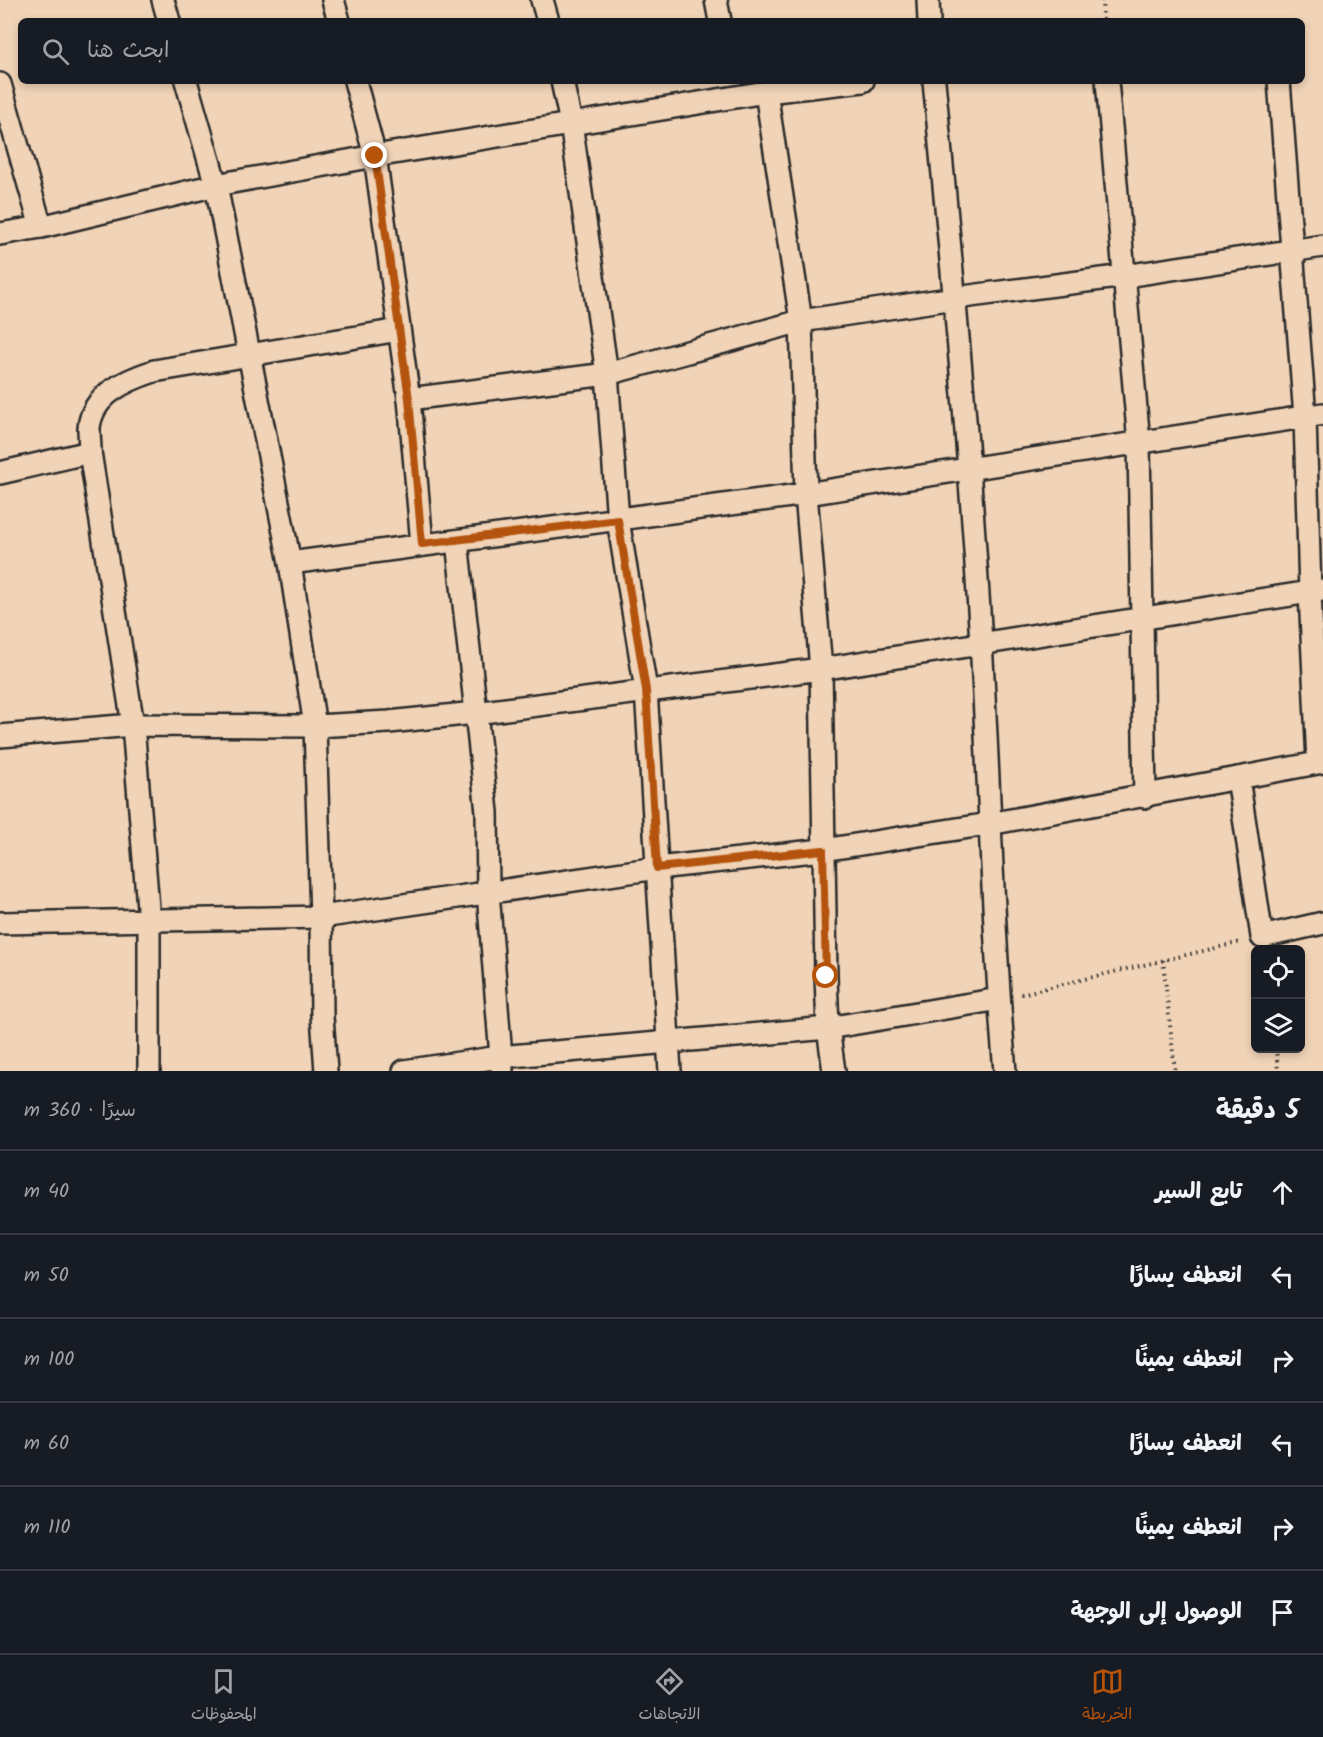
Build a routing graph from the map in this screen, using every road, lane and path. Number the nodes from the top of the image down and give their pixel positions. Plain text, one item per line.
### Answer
1 (163, 0) edge
2 (333, 0) edge
3 (542, 0) edge
4 (716, 0) edge
5 (928, 0) edge
6 (1102, 0) edge
7 (168, 18) edge
8 (338, 18) edge
9 (547, 18) edge
10 (719, 18) edge
11 (929, 18) edge
12 (1102, 18) edge
13 (0, 84) edge
14 (187, 84) edge
15 (356, 84) edge
16 (563, 84) edge
17 (837, 84) edge
18 (934, 84) edge
19 (1107, 84) edge
20 (1279, 84) edge
21 (735, 89) edge
22 (766, 92) junction
23 (571, 123) junction
24 (375, 156) junction
25 (216, 185) junction
26 (41, 227) junction
27 (0, 234) edge
28 (1323, 246) edge
29 (1293, 252) junction
30 (1125, 276) junction
31 (955, 298) junction
32 (801, 321) junction
33 (399, 330) junction
34 (249, 354) junction
35 (607, 374) junction
36 (409, 399) junction
37 (1314, 416) edge
38 (1139, 443) junction
39 (90, 452) junction
40 (970, 470) junction
41 (0, 473) edge
42 (806, 494) junction
43 (618, 520) junction
44 (457, 541) junction
45 (422, 544) junction
46 (290, 563) junction
47 (1316, 592) edge
48 (1143, 618) junction
49 (981, 644) junction
50 (821, 669) junction
51 (646, 690) junction
52 (475, 713) junction
53 (133, 725) junction
54 (315, 726) junction
55 (0, 736) edge
56 (1321, 762) edge
57 (1238, 778) junction
58 (1145, 796) junction
59 (989, 824) junction
60 (823, 850) junction
61 (657, 868) junction
62 (488, 892) junction
63 (321, 916) junction
64 (149, 920) junction
65 (0, 923) edge
66 (1323, 923) edge
67 (1262, 937) junction
68 (1162, 960) junction
69 (999, 999) junction
70 (828, 1028) junction
71 (669, 1043) junction
72 (1276, 1053) edge
73 (501, 1064) edge
74 (149, 1071) edge
75 (326, 1071) edge
76 (404, 1071) edge
77 (670, 1071) edge
78 (834, 1071) edge
79 (1005, 1071) edge
80 (1175, 1071) edge
81 (1278, 1071) edge

1 - 7 street
2 - 8 street
3 - 9 street
4 - 10 street
5 - 11 street
6 - 12 path
13 - 26 street
14 - 25 street
15 - 24 street
16 - 23 street
17 - 22 street
18 - 31 street
19 - 30 street
20 - 29 street
21 - 22 street
21 - 23 street
22 - 32 street
23 - 24 street
23 - 35 street
24 - 25 street
24 - 33 street
25 - 26 street
25 - 34 street
26 - 27 street
28 - 29 street
29 - 30 street
29 - 37 street
30 - 31 street
30 - 38 street
31 - 32 street
31 - 40 street
32 - 35 street
32 - 42 street
33 - 34 street
33 - 36 street
34 - 39 street
34 - 46 street
35 - 36 street
35 - 43 street
36 - 45 street
37 - 38 street
37 - 47 street
38 - 40 street
38 - 48 street
39 - 41 street
39 - 53 street
40 - 42 street
40 - 49 street
42 - 43 street
42 - 50 street
43 - 44 street
43 - 51 street
44 - 45 street
44 - 52 street
45 - 46 street
46 - 54 street
47 - 48 street
47 - 56 street
48 - 49 street
48 - 58 street
49 - 50 street
49 - 59 street
50 - 51 street
50 - 60 street
51 - 52 street
51 - 61 street
52 - 54 street
52 - 62 street
53 - 54 street
53 - 55 street
53 - 64 street
54 - 63 street
56 - 57 street
57 - 58 street
57 - 67 street
58 - 59 street
59 - 60 street
59 - 69 street
60 - 61 street
60 - 70 street
61 - 62 street
61 - 71 street
62 - 63 street
62 - 73 street
63 - 64 street
63 - 75 street
64 - 65 street
64 - 74 street
66 - 67 street
67 - 68 path
68 - 69 path
68 - 80 path
69 - 70 street
69 - 79 street
70 - 71 street
70 - 78 street
71 - 73 street
71 - 77 street
72 - 81 path
73 - 76 street

